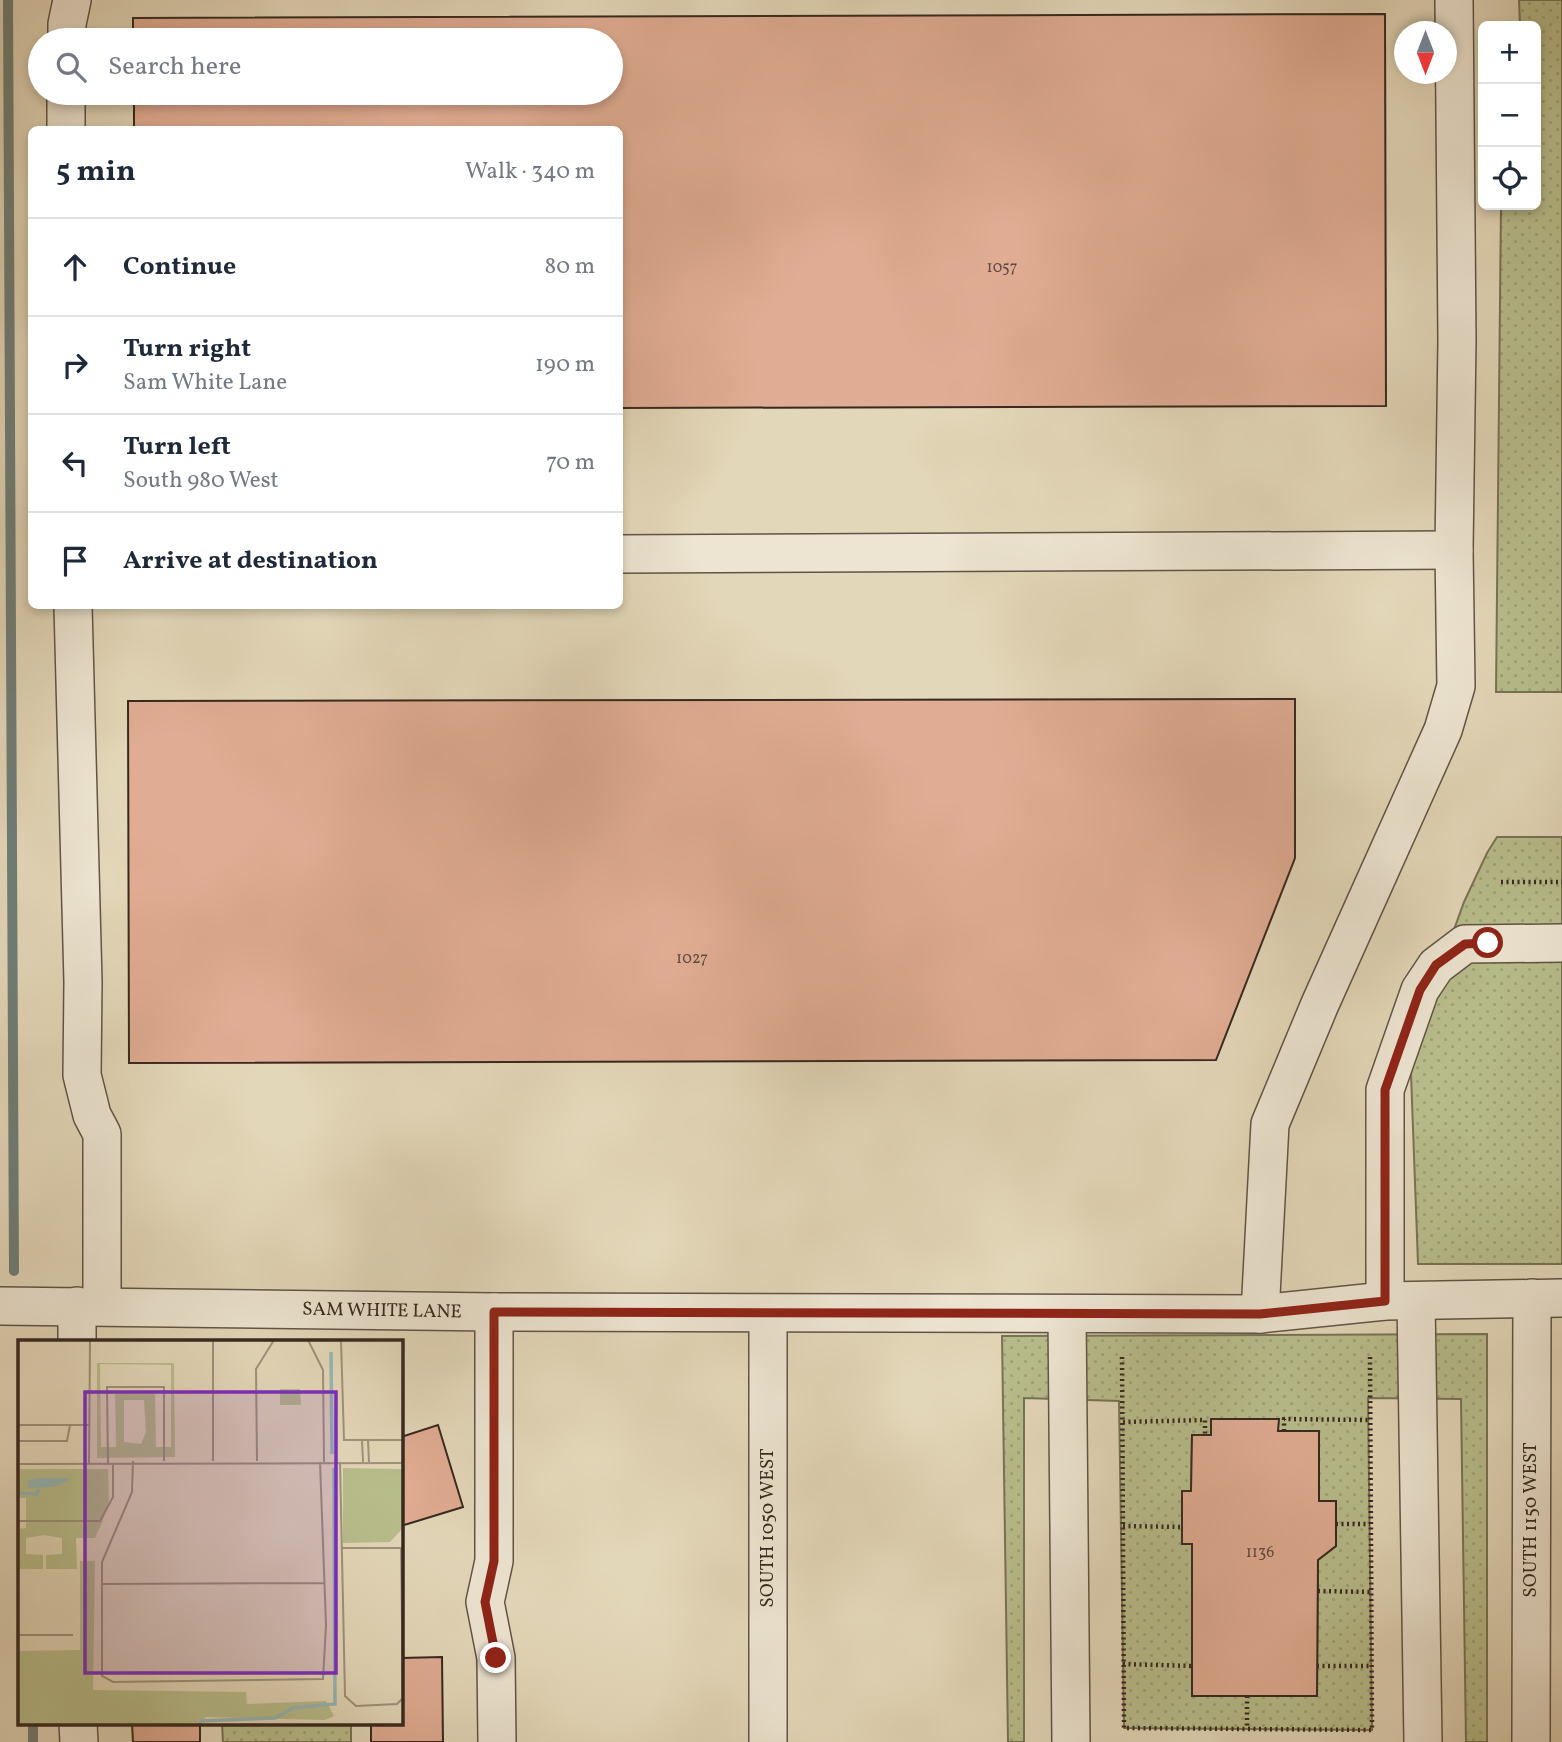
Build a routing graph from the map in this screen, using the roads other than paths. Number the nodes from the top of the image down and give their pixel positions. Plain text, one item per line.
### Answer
1 (72, 0) edge
2 (1454, 0) edge
3 (67, 28) edge
4 (66, 105) edge
5 (66, 126) edge
6 (1454, 550) junction
7 (623, 554) edge
8 (73, 609) edge
9 (1562, 943) edge
10 (1547, 1298) edge
11 (1401, 1301) junction
12 (0, 1306) edge
13 (494, 1312) junction
14 (768, 1314) junction
15 (1067, 1314) junction
16 (1260, 1314) junction
17 (86, 1318) edge
18 (1547, 1537) edge
19 (78, 1724) edge
20 (79, 1742) edge
21 (497, 1742) edge
22 (768, 1742) edge
23 (1071, 1742) edge
24 (1423, 1742) edge
25 (1531, 1742) edge

1 - 3 street
2 - 6 street
4 - 5 street
6 - 7 street
6 - 16 street
8 - 17 street
9 - 11 street
10 - 11 street, SAM WHITE LANE
10 - 18 street, SOUTH 1150 WEST
11 - 16 street, SAM WHITE LANE
11 - 24 street
12 - 17 street, SAM WHITE LANE
13 - 14 street, SAM WHITE LANE
13 - 17 street, SAM WHITE LANE
13 - 21 street
14 - 15 street, SAM WHITE LANE
14 - 22 street, SOUTH 1050 WEST
15 - 16 street, SAM WHITE LANE
15 - 23 street
18 - 25 street, SOUTH 1150 WEST
19 - 20 street

